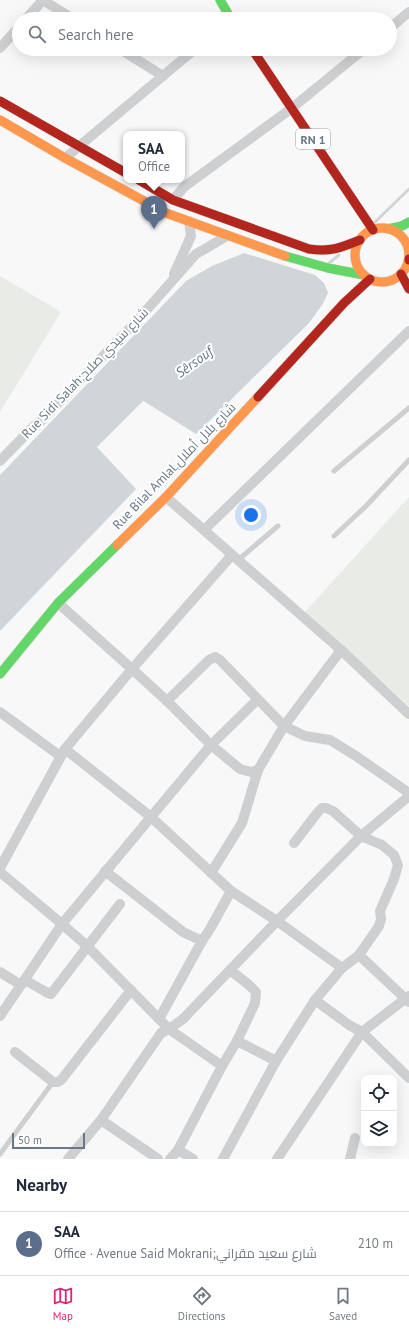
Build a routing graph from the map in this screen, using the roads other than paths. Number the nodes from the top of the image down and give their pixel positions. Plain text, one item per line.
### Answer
1 (43, 0) edge
2 (220, 0) edge
3 (32, 12) edge
4 (62, 12) edge
5 (227, 12) edge
6 (409, 12) edge
7 (397, 22) edge
8 (12, 35) edge
9 (0, 48) edge
10 (131, 56) edge
11 (187, 56) edge
12 (257, 56) edge
13 (355, 56) edge
14 (163, 76) junction
15 (0, 101) edge
16 (292, 108) junction
17 (0, 120) edge
18 (79, 146) junction
19 (65, 158) junction
20 (123, 171) edge
21 (144, 183) edge
22 (173, 200) junction
23 (189, 221) junction
24 (409, 222) edge
25 (388, 229) junction
26 (373, 230) junction
27 (227, 236) junction
28 (360, 240) junction
29 (409, 260) edge
30 (401, 274) junction
31 (367, 277) junction
32 (169, 285) junction
33 (409, 288) edge
34 (409, 331) edge
35 (409, 408) edge
36 (409, 460) edge
37 (0, 461) edge
38 (334, 471) dead end
39 (166, 497) junction
40 (278, 526) dead end
41 (204, 530) junction
42 (334, 536) dead end
43 (235, 558) junction
44 (58, 603) junction
45 (341, 650) junction
46 (132, 669) junction
47 (0, 674) edge
48 (257, 700) junction
49 (167, 701) junction
50 (0, 712) edge
51 (409, 714) edge
52 (284, 726) junction
53 (211, 745) junction
54 (62, 752) junction
55 (258, 770) junction
56 (409, 794) edge
57 (151, 816) junction
58 (361, 836) junction
59 (294, 842) dead end
60 (0, 868) edge
61 (105, 871) junction
62 (0, 872) edge
63 (211, 873) junction
64 (231, 891) junction
65 (120, 904) dead end
66 (277, 921) junction
67 (62, 924) junction
68 (202, 941) junction
69 (87, 946) junction
70 (359, 955) junction
71 (342, 968) junction
72 (230, 970) junction
73 (0, 972) edge
74 (23, 982) junction
75 (131, 990) junction
76 (408, 999) edge
77 (315, 1000) junction
78 (0, 1016) edge
79 (159, 1019) junction
80 (169, 1029) junction
81 (362, 1032) junction
82 (237, 1041) junction
83 (15, 1052) dead end
84 (276, 1061) junction
85 (222, 1066) junction
86 (409, 1078) edge
87 (53, 1082) junction
88 (101, 1120) junction
89 (355, 1138) dead end
90 (178, 1150) junction
91 (0, 1154) edge
92 (68, 1159) edge
93 (158, 1159) edge
94 (170, 1159) edge
95 (193, 1159) edge
96 (222, 1159) edge
97 (277, 1159) edge
98 (350, 1159) edge

1 - 3 street
1 - 4 street
2 - 5 main road
6 - 7 street
8 - 9 street
10 - 14 street
11 - 14 street
12 - 16 main road, RN 1
13 - 16 street
14 - 18 street
15 - 18 main road
16 - 22 street
16 - 26 main road, RN 1
17 - 19 main road
18 - 19 street
18 - 20 main road
19 - 23 main road
21 - 22 main road
22 - 28 main road
23 - 27 main road
23 - 32 street, Rue Sidi Salah;شارع سيدي صلاح
24 - 25 main road
25 - 26 main road
25 - 29 main road
26 - 28 main road
27 - 31 main road
27 - 32 street, Rue Sidi Salah;شارع سيدي صلاح
28 - 31 main road
29 - 30 main road
30 - 31 main road
30 - 33 main road
31 - 39 main road, Rue Bilal Amlal,شارع بلال أملال
32 - 37 street, Rue Sidi Salah;شارع سيدي صلاح
34 - 41 street
35 - 38 lane
36 - 42 lane
39 - 41 street
39 - 44 main road, Rue Bilal Amlal,شارع بلال أملال
40 - 43 lane
41 - 43 street
43 - 45 street
43 - 46 street
44 - 46 street
44 - 47 main road, Rue Bilal Amlal,شارع بلال أملال
45 - 51 street
45 - 52 street
46 - 49 street
46 - 54 street
48 - 49 street
48 - 52 street
48 - 53 street
49 - 53 street
50 - 54 street
52 - 55 street
52 - 56 street
53 - 55 street
53 - 57 street
54 - 57 street
54 - 60 street
55 - 63 street
56 - 58 street
57 - 61 street
57 - 63 street
58 - 59 street
58 - 66 street
58 - 70 street
61 - 67 street
61 - 68 street
62 - 67 street
63 - 64 street
64 - 66 street
64 - 68 street
65 - 69 street
66 - 71 street
66 - 72 street
67 - 69 street
67 - 74 street
68 - 79 street
69 - 74 street
69 - 75 street
70 - 71 street
70 - 76 street
71 - 77 street
72 - 80 street
72 - 82 street
73 - 74 street
74 - 78 street
75 - 79 street
75 - 87 street
76 - 81 street
77 - 81 street
77 - 84 street
79 - 80 street
80 - 85 street
80 - 88 street
81 - 86 street
81 - 97 street
82 - 84 street
82 - 85 street
83 - 87 street
84 - 96 street
85 - 90 street
87 - 91 lane
88 - 92 street
88 - 93 street
89 - 98 street
90 - 94 street
90 - 95 street

